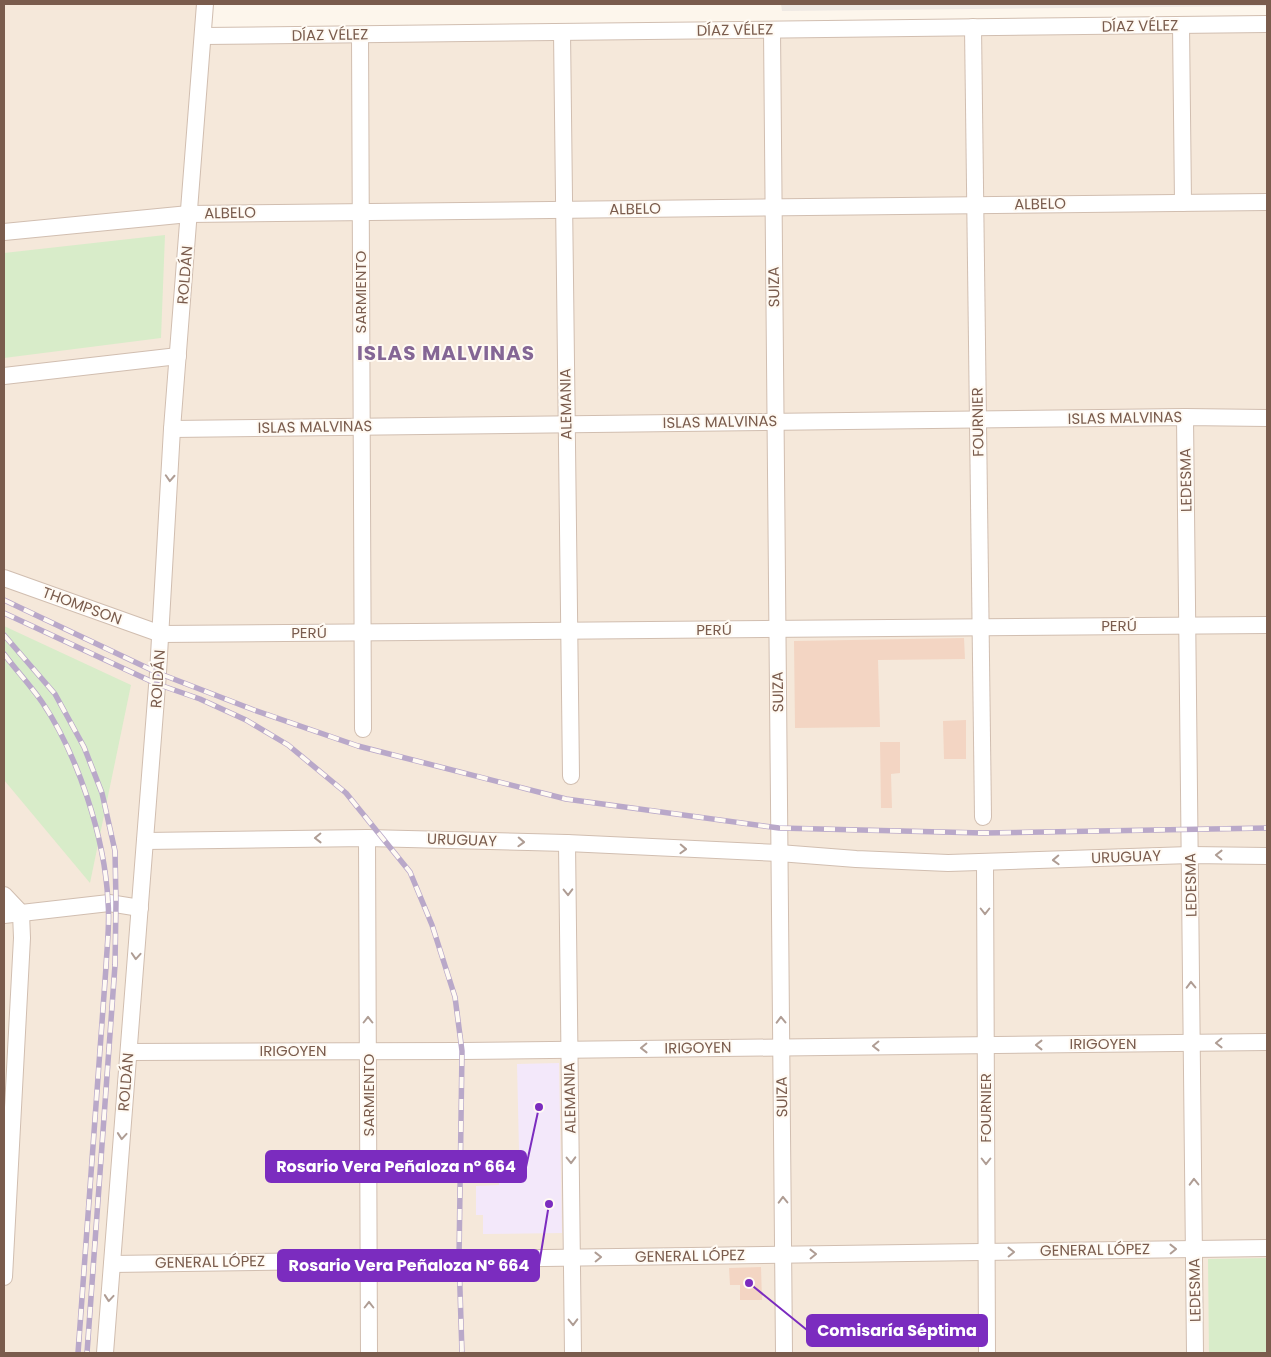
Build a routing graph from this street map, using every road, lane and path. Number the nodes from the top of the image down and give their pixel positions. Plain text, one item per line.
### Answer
1 (205, 4) edge
2 (1267, 24) edge
3 (1181, 25) junction
4 (973, 27) junction
5 (772, 30) junction
6 (562, 32) junction
7 (360, 34) junction
8 (203, 36) junction
9 (1183, 202) junction
10 (1267, 202) edge
11 (975, 205) junction
12 (773, 207) junction
13 (564, 209) junction
14 (361, 212) junction
15 (189, 214) junction
16 (4, 232) edge
17 (178, 356) junction
18 (4, 376) edge
19 (1185, 417) junction
20 (1267, 418) edge
21 (978, 419) junction
22 (775, 422) junction
23 (566, 424) junction
24 (362, 427) junction
25 (172, 429) junction
26 (4, 578) edge
27 (1267, 625) edge
28 (1188, 626) junction
29 (981, 628) junction
30 (777, 629) junction
31 (569, 631) junction
32 (363, 633) junction
33 (160, 634) junction
34 (363, 729) dead end
35 (571, 776) dead end
36 (983, 817) dead end
37 (367, 838) junction
38 (145, 841) junction
39 (567, 844) junction
40 (779, 853) junction
41 (1190, 855) junction
42 (1267, 856) edge
43 (985, 862) junction
44 (4, 895) edge
45 (140, 908) junction
46 (21, 914) junction
47 (4, 916) edge
48 (1267, 1042) edge
49 (1192, 1044) junction
50 (985, 1045) junction
51 (781, 1047) junction
52 (569, 1049) junction
53 (368, 1050) junction
54 (129, 1052) junction
55 (10, 1058) edge
56 (1194, 1248) junction
57 (1267, 1248) edge
58 (987, 1252) junction
59 (783, 1255) junction
60 (4, 1257) edge
61 (572, 1258) junction
62 (369, 1260) junction
63 (112, 1264) junction
64 (4, 1277) edge
65 (105, 1353) edge
66 (369, 1353) edge
67 (573, 1353) edge
68 (784, 1353) edge
69 (987, 1353) edge
70 (1196, 1353) edge

1 - 8 street, ROLDÁN
2 - 3 street, DÍAZ VÉLEZ
3 - 4 street, DÍAZ VÉLEZ
3 - 9 street
4 - 5 street, DÍAZ VÉLEZ
4 - 11 street, FOURNIER
5 - 6 street, DÍAZ VÉLEZ
5 - 12 street, SUIZA
6 - 7 street, DÍAZ VÉLEZ
6 - 13 street, ALEMANIA
7 - 8 street, DÍAZ VÉLEZ
7 - 14 street, SARMIENTO
8 - 15 street, ROLDÁN
9 - 10 street, ALBELO
9 - 11 street, ALBELO
11 - 12 street, ALBELO
11 - 21 street, FOURNIER
12 - 13 street, ALBELO
12 - 22 street, SUIZA
13 - 14 street, ALBELO
13 - 23 street, ALEMANIA
14 - 15 street, ALBELO
14 - 24 street, SARMIENTO
15 - 16 street, ALBELO
15 - 17 street, ROLDÁN
17 - 18 street
17 - 25 street, ROLDÁN
19 - 20 street, ISLAS MALVINAS
19 - 21 street, ISLAS MALVINAS
19 - 28 street, LEDESMA
21 - 22 street, ISLAS MALVINAS
21 - 29 street, FOURNIER
22 - 23 street, ISLAS MALVINAS
22 - 30 street, SUIZA
23 - 24 street, ISLAS MALVINAS
23 - 31 street, ALEMANIA
24 - 25 street, ISLAS MALVINAS
24 - 32 street, SARMIENTO
25 -> 33 street, ROLDÁN
26 - 33 street, THOMPSON
27 - 28 street, PERÚ
28 - 29 street, PERÚ
28 - 41 street, LEDESMA
29 - 30 street, PERÚ
29 - 36 street, FOURNIER
30 - 31 street, PERÚ
30 - 40 street, SUIZA
31 - 32 street, PERÚ
31 - 35 street, ALEMANIA
32 - 33 street, PERÚ
32 - 34 street, SARMIENTO
33 - 38 street, ROLDÁN
37 -> 38 street, URUGUAY
37 -> 39 street, URUGUAY
53 -> 37 street, SARMIENTO
38 - 45 street, ROLDÁN
39 -> 40 street, URUGUAY
39 -> 52 street, ALEMANIA
40 - 43 street, URUGUAY
51 -> 40 street, SUIZA
42 -> 41 street, URUGUAY
41 -> 43 street, URUGUAY
49 -> 41 street, LEDESMA
43 -> 50 street, FOURNIER
44 - 46 street
45 - 46 street
45 -> 54 street, ROLDÁN
46 - 47 street
46 - 55 street
48 -> 49 street, IRIGOYEN
49 -> 50 street, IRIGOYEN
56 -> 49 street, LEDESMA
50 -> 51 street, IRIGOYEN
50 -> 58 street, FOURNIER
51 -> 52 street, IRIGOYEN
59 -> 51 street, SUIZA
52 - 53 street, IRIGOYEN
52 -> 61 street, ALEMANIA
53 - 54 street, IRIGOYEN
53 - 62 street, SARMIENTO
54 -> 63 street, ROLDÁN
55 - 60 street
56 - 57 street, GENERAL LÓPEZ
58 -> 56 street, GENERAL LÓPEZ
56 - 70 street, LEDESMA
59 -> 58 street, GENERAL LÓPEZ
58 - 69 street, FOURNIER
61 -> 59 street, GENERAL LÓPEZ
59 - 68 street, SUIZA
60 - 64 street
61 - 62 street, GENERAL LÓPEZ
61 -> 67 street, ALEMANIA
62 - 63 street, GENERAL LÓPEZ
66 -> 62 street, SARMIENTO
63 -> 65 street, ROLDÁN

